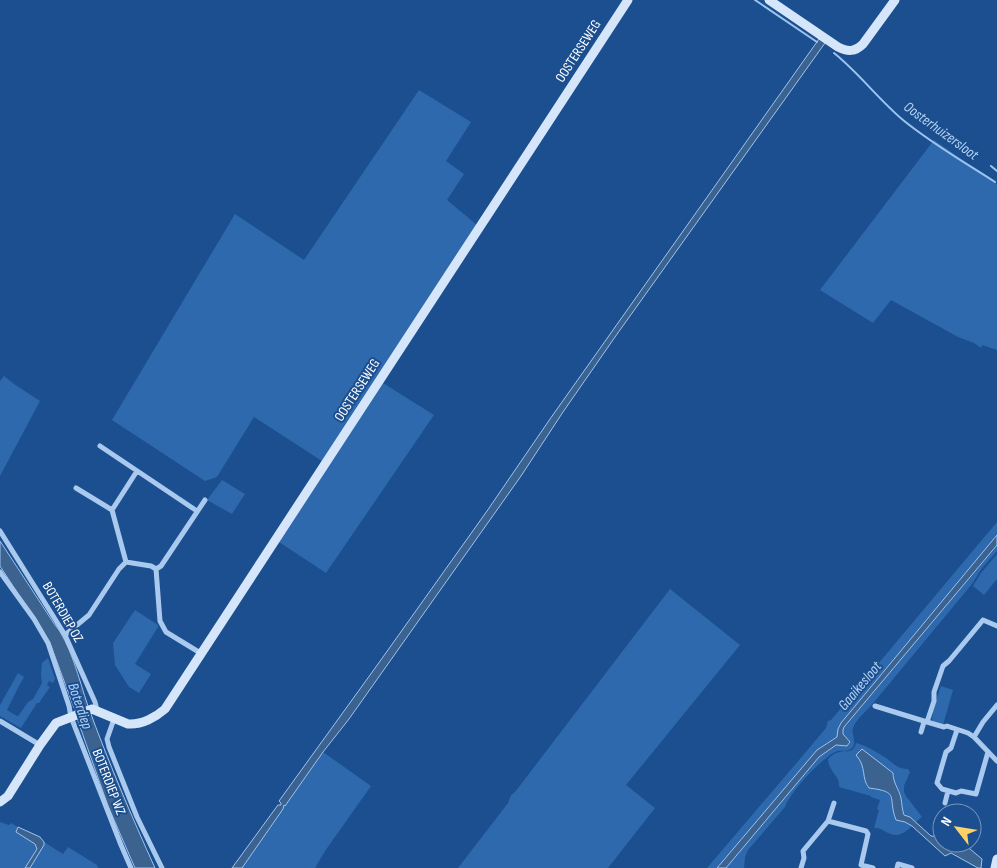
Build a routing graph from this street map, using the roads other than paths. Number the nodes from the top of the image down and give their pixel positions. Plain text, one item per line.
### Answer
1 (628, 0) edge
2 (768, 0) edge
3 (895, 0) edge
4 (100, 446) dead end
5 (137, 471) junction
6 (76, 488) dead end
7 (204, 500) dead end
8 (112, 510) junction
9 (197, 511) junction
10 (0, 531) edge
11 (126, 562) junction
12 (156, 569) junction
13 (0, 572) edge
14 (997, 626) edge
15 (65, 634) junction
16 (202, 654) junction
17 (997, 705) edge
18 (875, 706) dead end
19 (94, 709) junction
20 (72, 716) junction
21 (114, 719) junction
22 (0, 721) edge
23 (925, 722) junction
24 (957, 730) junction
25 (921, 732) dead end
26 (974, 737) junction
27 (40, 745) junction
28 (988, 752) junction
29 (997, 761) edge
30 (948, 791) junction
31 (0, 802) edge
32 (834, 803) dead end
33 (944, 803) dead end
34 (828, 821) junction
35 (997, 859) edge
36 (861, 866) edge
37 (131, 868) edge
38 (162, 868) edge
39 (801, 868) edge
40 (873, 868) edge
41 (897, 868) edge
42 (912, 868) edge
43 (995, 868) edge

1 - 16 street, OOSTERSEWEG
2 - 3 street
4 - 5 street
5 - 8 street
5 - 9 street
6 - 8 street
7 - 9 street
8 - 11 street
9 - 12 street
10 - 15 street, BOTERDIEP OZ
11 - 12 street
11 - 15 street
12 - 16 street
13 - 20 street, BOTERDIEP WZ
14 - 23 street
15 - 19 street, BOTERDIEP OZ
16 - 21 street, OOSTERSEWEG
17 - 26 street
18 - 23 street
19 - 20 street
19 - 21 street, OOSTERSEWEG
20 - 27 street
20 - 37 street, BOTERDIEP WZ
21 - 38 street
22 - 27 street
23 - 24 street
23 - 25 street
24 - 26 street
24 - 30 street
26 - 28 street
27 - 31 street
28 - 29 street
28 - 30 street
30 - 33 street
32 - 34 street
34 - 36 street
34 - 39 street
35 - 43 street
36 - 40 street
41 - 42 street

